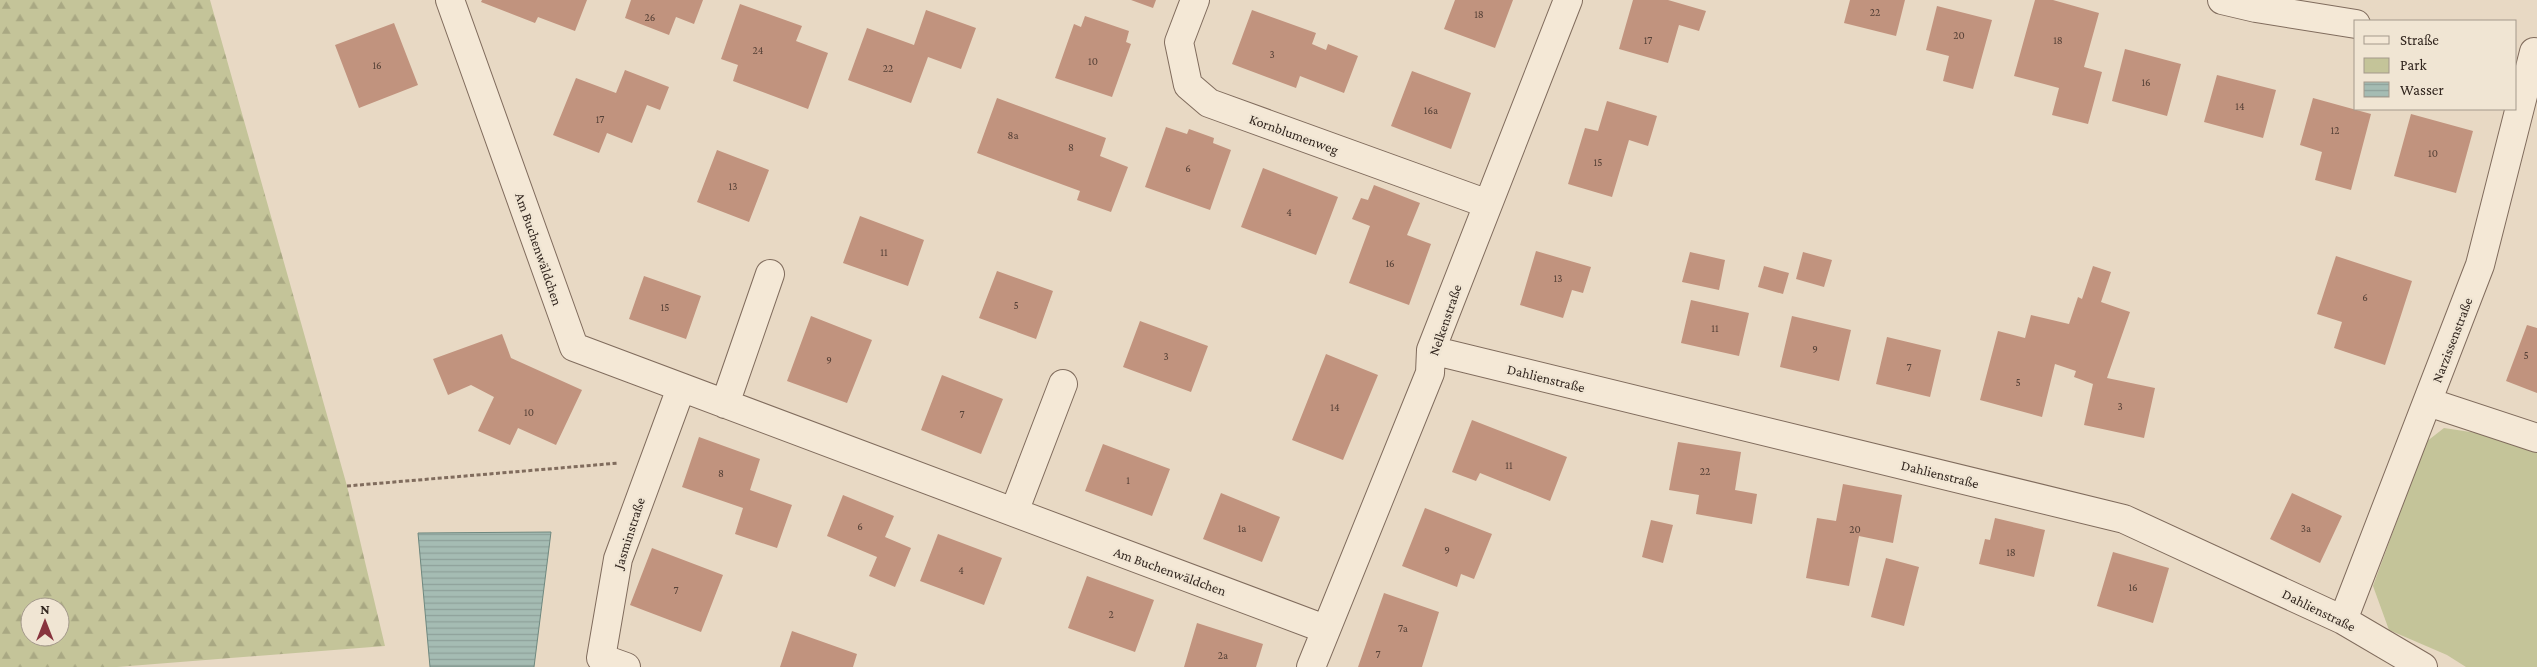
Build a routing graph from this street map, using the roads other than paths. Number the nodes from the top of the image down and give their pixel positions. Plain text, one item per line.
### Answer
1 (450, 0) edge
2 (1195, 0) edge
3 (1568, 0) edge
4 (2222, 0) edge
5 (2354, 24) edge
6 (2529, 51) edge
7 (2517, 103) edge
8 (2515, 110) edge
9 (1488, 204) junction
10 (770, 274) dead end
11 (1431, 350) junction
12 (1063, 384) dead end
13 (680, 388) junction
14 (2428, 402) junction
15 (725, 404) junction
16 (2537, 438) edge
17 (1014, 512) junction
18 (2343, 620) junction
19 (1325, 629) junction
20 (626, 667) edge
21 (1311, 667) edge
22 (2423, 667) edge

1 - 13 street, Am Buchenwäldchen
2 - 9 street, Kornblumenweg
3 - 9 street, Nelkenstraße
4 - 5 street
6 - 7 street, Narzissenstraße
8 - 14 street, Narzissenstraße
9 - 11 street, Nelkenstraße
10 - 15 street
11 - 18 street, Dahlienstraße
11 - 19 street, Nelkenstraße
12 - 17 street
13 - 15 street, Am Buchenwäldchen
13 - 20 street, Jasminstraße
14 - 16 street
14 - 18 street, Narzissenstraße
15 - 17 street, Am Buchenwäldchen
17 - 19 street, Am Buchenwäldchen
18 - 22 street, Dahlienstraße
19 - 21 street, Nelkenstraße

